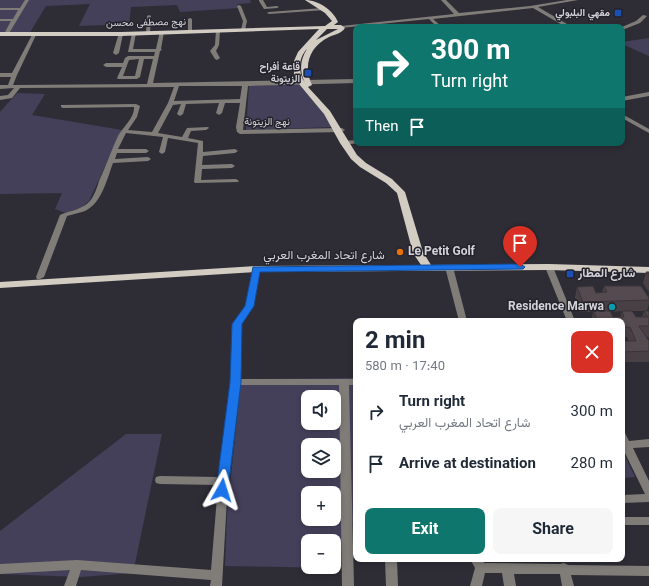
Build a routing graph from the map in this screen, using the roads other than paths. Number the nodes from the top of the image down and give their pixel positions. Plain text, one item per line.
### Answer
1 (27, 0) edge
2 (308, 0) edge
3 (312, 0) edge
4 (443, 0) edge
5 (576, 0) edge
6 (261, 1) dead end
7 (239, 6) dead end
8 (533, 6) junction
9 (0, 9) edge
10 (21, 9) junction
11 (322, 9) junction
12 (268, 12) dead end
13 (282, 12) junction
14 (457, 14) junction
15 (149, 16) dead end
16 (645, 16) dead end
17 (429, 17) junction
18 (190, 19) dead end
19 (0, 20) edge
20 (15, 20) junction
21 (367, 24) edge
22 (437, 24) edge
23 (564, 24) edge
24 (353, 26) edge
25 (341, 27) junction
26 (293, 28) junction
27 (625, 28) edge
28 (244, 30) junction
29 (330, 30) junction
30 (218, 31) junction
31 (321, 31) junction
32 (162, 32) junction
33 (190, 32) junction
34 (134, 33) junction
35 (148, 33) junction
36 (3, 34) edge
37 (121, 34) junction
38 (34, 35) junction
39 (159, 50) junction
40 (116, 54) dead end
41 (158, 57) junction
42 (142, 58) junction
43 (217, 58) dead end
44 (124, 64) junction
45 (106, 65) dead end
46 (0, 75) edge
47 (14, 75) junction
48 (353, 81) edge
49 (304, 83) junction
50 (150, 84) junction
51 (245, 84) junction
52 (177, 85) junction
53 (0, 87) edge
54 (10, 87) junction
55 (18, 87) junction
56 (649, 94) edge
57 (0, 98) edge
58 (625, 98) edge
59 (222, 102) junction
60 (243, 102) junction
61 (171, 103) junction
62 (184, 103) junction
63 (63, 106) dead end
64 (219, 113) dead end
65 (180, 114) dead end
66 (625, 118) edge
67 (206, 128) dead end
68 (340, 130) junction
69 (649, 131) edge
70 (124, 132) junction
71 (154, 134) junction
72 (166, 136) junction
73 (184, 139) junction
74 (353, 143) edge
75 (346, 144) junction
76 (115, 151) junction
77 (146, 151) dead end
78 (235, 151) dead end
79 (162, 152) dead end
80 (200, 154) junction
81 (148, 160) dead end
82 (110, 161) junction
83 (232, 166) dead end
84 (199, 167) junction
85 (236, 181) dead end
86 (418, 253) junction
87 (413, 266) junction
88 (426, 266) junction
89 (649, 266) edge
90 (448, 267) junction
91 (549, 267) junction
92 (256, 269) junction
93 (649, 270) edge
94 (40, 277) junction
95 (0, 279) edge
96 (0, 285) edge
97 (462, 318) edge
98 (570, 318) edge
99 (236, 382) junction
100 (344, 382) junction
101 (353, 382) edge
102 (625, 441) edge
103 (625, 443) edge
104 (649, 443) edge
105 (160, 480) dead end
106 (223, 481) junction
107 (649, 492) edge
108 (649, 498) edge
109 (625, 499) edge
110 (625, 521) edge
111 (649, 521) edge
112 (391, 562) edge
113 (479, 564) edge
114 (77, 565) junction
115 (507, 568) junction
116 (564, 568) junction
117 (0, 569) edge
118 (649, 571) edge
119 (217, 580) edge
120 (70, 586) edge
121 (348, 586) edge
122 (392, 586) edge
123 (476, 586) edge
124 (510, 586) edge
125 (568, 586) edge

1 - 10 street
2 - 11 main road
3 - 25 main road
4 - 14 street
5 - 8 street
6 - 13 street
7 - 28 street
8 - 14 street
8 - 23 street
9 - 10 street
10 - 20 street
11 - 13 street
11 - 29 main road
12 - 13 street
14 - 17 street
15 - 35 street
16 - 27 street
17 - 21 street
17 - 22 street
18 - 33 street
19 - 20 street
20 - 36 street
24 - 25 street
25 - 29 main road
26 - 28 main road, نهج مصطفى محسن
26 - 29 main road, نهج مصطفى محسن
26 - 31 main road, نهج مصطفى محسن
28 - 30 main road, نهج مصطفى محسن
29 - 31 main road, نهج مصطفى محسن
29 - 49 main road
30 - 33 main road, نهج مصطفى محسن
30 - 43 street
31 - 49 main road
32 - 33 main road, نهج مصطفى محسن
32 - 35 main road, نهج مصطفى محسن
32 - 39 street
34 - 35 main road, نهج مصطفى محسن
34 - 37 main road, نهج مصطفى محسن
34 - 39 street
36 - 38 main road, نهج مصطفى محسن
37 - 38 main road, نهج مصطفى محسن
37 - 40 street
38 - 47 street
39 - 41 street
41 - 42 street
41 - 50 street
42 - 44 street
42 - 44 street
44 - 45 street
46 - 47 street
47 - 54 street
48 - 49 street
49 - 51 street
49 - 68 main road
50 - 52 street
50 - 55 street
51 - 52 street
51 - 60 street, نهج الزيتونة
52 - 61 street
53 - 54 street
54 - 55 street
55 - 57 street
56 - 58 street
59 - 60 street
59 - 62 street
59 - 64 street
60 - 68 street, نهج الزيتونة
61 - 62 street
61 - 71 street
62 - 65 street
63 - 70 street
66 - 69 street
67 - 73 street
68 - 75 main road
70 - 71 street
70 - 76 street
71 - 72 street
72 - 73 street
72 - 79 street
73 - 80 street
74 - 75 street
75 - 86 main road
76 - 77 street
76 - 82 street
78 - 80 street
80 - 84 street
81 - 82 street
82 - 94 street
83 - 84 street
84 - 85 street
86 - 87 main road
86 - 88 main road
87 - 88 main road, شارع اتحاد المغرب العربي
87 - 92 main road, شارع اتحاد المغرب العربي
87 - 94 main road, شارع اتحاد المغرب العربي
88 - 89 main road, شارع اتحاد المغرب العربي
88 - 90 main road, شارع اتحاد المغرب العربي
90 - 91 main road, شارع اتحاد المغرب العربي
90 - 97 street
91 - 93 main road, شارع اتحاد المغرب العربي
91 - 98 street
92 - 96 main road, شارع اتحاد المغرب العربي
92 - 99 street
94 - 95 main road, شارع اتحاد المغرب العربي
99 - 100 street
99 - 106 street
100 - 101 street
100 - 121 street
102 - 104 street
103 - 107 street
105 - 106 street
106 - 119 street
108 - 109 street
110 - 111 street
112 - 122 street
113 - 115 street
113 - 123 street
114 - 117 street
114 - 119 street
114 - 120 street
115 - 116 street
115 - 124 street
116 - 118 street
116 - 125 street

